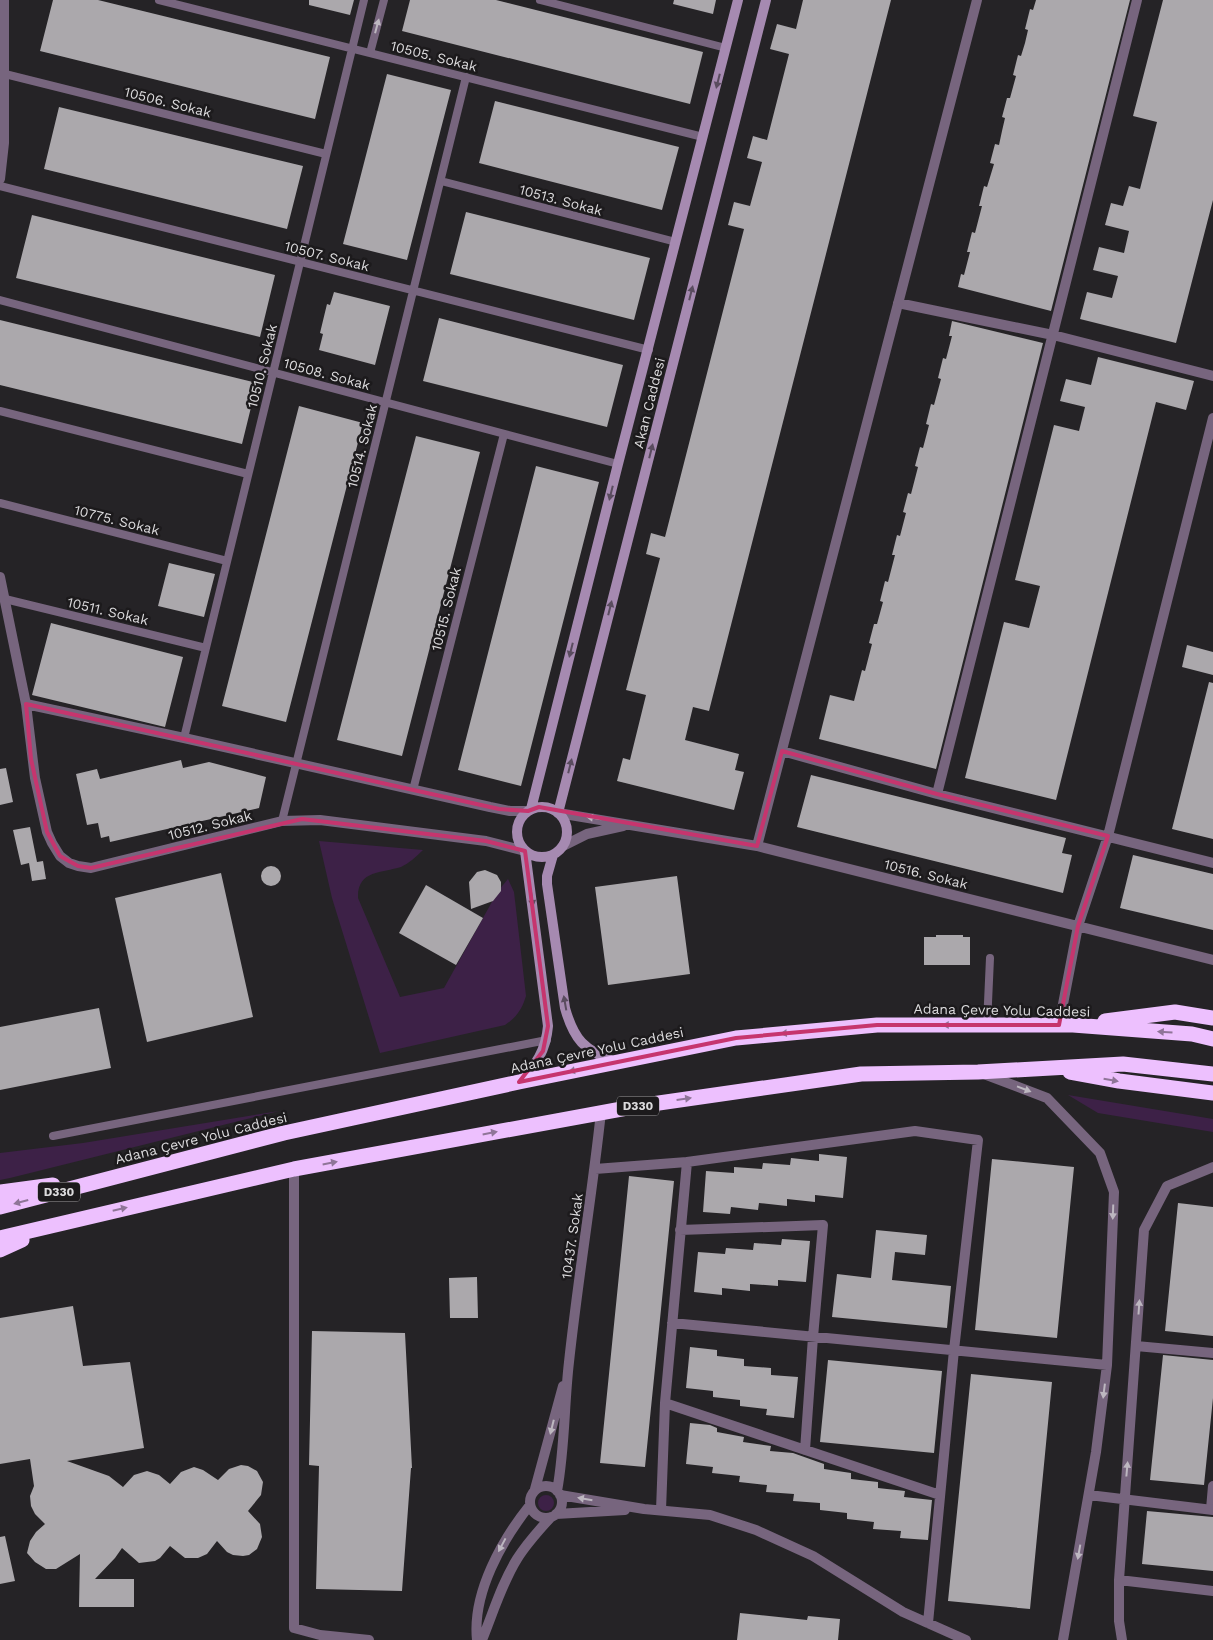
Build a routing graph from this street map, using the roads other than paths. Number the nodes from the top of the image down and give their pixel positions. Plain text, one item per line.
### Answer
1 (4, 0) edge
2 (159, 0) edge
3 (364, 0) edge
4 (384, 0) edge
5 (540, 0) edge
6 (738, 0) edge
7 (766, 0) edge
8 (977, 0) edge
9 (1137, 0) edge
10 (2, 36) edge
11 (352, 48) junction
12 (726, 48) junction
13 (370, 53) junction
14 (4, 74) junction
15 (466, 77) junction
16 (703, 137) junction
17 (326, 154) junction
18 (0, 179) edge
19 (440, 181) junction
20 (0, 186) edge
21 (676, 242) junction
22 (300, 262) junction
23 (413, 291) junction
24 (0, 300) edge
25 (898, 303) junction
26 (1053, 335) junction
27 (649, 350) junction
28 (273, 372) junction
29 (1213, 376) edge
30 (386, 402) junction
31 (0, 411) edge
32 (1213, 418) edge
33 (504, 434) junction
34 (618, 464) junction
35 (248, 474) junction
36 (0, 503) edge
37 (227, 561) junction
38 (0, 577) edge
39 (5, 600) junction
40 (206, 648) junction
41 (26, 704) junction
42 (184, 738) junction
43 (782, 751) junction
44 (296, 764) junction
45 (413, 790) junction
46 (937, 794) junction
47 (530, 810) junction
48 (558, 813) junction
49 (282, 821) junction
50 (631, 824) junction
51 (1108, 836) junction
52 (562, 846) junction
53 (757, 846) junction
54 (525, 851) junction
55 (553, 854) junction
56 (1213, 863) edge
57 (1078, 926) junction
58 (990, 958) dead end
59 (1213, 960) edge
60 (1213, 1018) edge
61 (987, 1025) junction
62 (1066, 1026) junction
63 (1213, 1039) edge
64 (547, 1040) junction
65 (616, 1062) junction
66 (1046, 1068) junction
67 (978, 1072) junction
68 (1213, 1074) edge
69 (519, 1082) junction
70 (1213, 1093) edge
71 (601, 1112) junction
72 (53, 1136) dead end
73 (687, 1162) junction
74 (1213, 1167) edge
75 (294, 1169) junction
76 (595, 1169) junction
77 (119, 1176) junction
78 (0, 1192) edge
79 (0, 1207) edge
80 (72, 1220) junction
81 (680, 1230) junction
82 (0, 1238) edge
83 (0, 1250) edge
84 (672, 1323) junction
85 (813, 1337) junction
86 (1136, 1346) junction
87 (954, 1350) junction
88 (1213, 1354) edge
89 (569, 1363) junction
90 (1107, 1365) junction
91 (665, 1403) junction
92 (805, 1450) junction
93 (1213, 1486) edge
94 (535, 1489) junction
95 (558, 1493) junction
96 (940, 1495) junction
97 (1089, 1495) junction
98 (1124, 1500) junction
99 (530, 1505) junction
100 (644, 1509) junction
101 (661, 1510) junction
102 (1212, 1510) edge
103 (554, 1515) junction
104 (1119, 1580) junction
105 (1213, 1591) edge
106 (928, 1623) junction
107 (369, 1640) edge
108 (477, 1640) edge
109 (482, 1640) edge
110 (966, 1640) edge
111 (1064, 1640) edge
112 (1122, 1640) edge

1 - 10 street
2 - 11 lane, 10505. Sokak
3 - 11 lane, 10510. Sokak
13 -> 4 lane
5 - 12 lane
6 - 12 street, Akan Caddesi
48 -> 7 street, Akan Caddesi
8 - 25 street
9 - 26 street
10 - 14 street
11 - 13 lane, 10505. Sokak
11 - 17 lane, 10510. Sokak
12 -> 16 street, Akan Caddesi
13 - 15 lane, 10505. Sokak
14 - 17 lane, 10506. Sokak
14 - 18 street
15 - 16 lane, 10505. Sokak
15 - 19 lane, 10514. Sokak
16 - 21 street, Akan Caddesi
17 - 22 lane, 10510. Sokak
19 - 21 lane, 10513. Sokak
19 - 23 lane, 10514. Sokak
20 - 22 lane, 10507. Sokak
21 - 27 street, Akan Caddesi
22 - 23 lane, 10507. Sokak
22 - 28 lane, 10510. Sokak
23 - 27 lane, 10507. Sokak
23 - 30 lane, 10514. Sokak
24 - 28 lane, 10508. Sokak
25 - 26 street
25 - 43 street
26 - 29 street
26 - 46 street
27 - 34 street, Akan Caddesi
28 - 30 lane, 10508. Sokak
28 - 35 lane, 10510. Sokak
30 - 33 lane, 10508. Sokak
30 - 44 lane, 10514. Sokak
31 - 35 lane
32 - 51 street
33 - 34 lane, 10508. Sokak
33 - 45 lane, 10515. Sokak
34 -> 47 street, Akan Caddesi
35 - 37 lane, 10510. Sokak
36 - 37 lane, 10775. Sokak
37 - 40 lane, 10510. Sokak
38 - 39 street, 10512. Sokak
39 - 40 lane, 10511. Sokak
39 - 41 street, 10512. Sokak
40 - 42 lane, 10510. Sokak
41 - 42 street
41 - 49 street, 10512. Sokak
42 - 44 street
43 - 46 street
43 - 53 street
44 - 45 street
44 - 49 lane, 10514. Sokak
45 - 47 street
46 - 51 street
47 - 48 street
47 - 54 street
50 -> 48 street, 10516. Sokak
48 - 52 street
49 - 54 street, 10512. Sokak
50 - 52 street
50 - 53 street, 10516. Sokak
51 - 56 street
51 - 57 street
52 - 55 street
53 - 57 street, 10516. Sokak
54 - 55 street
54 -> 64 street
65 -> 55 street
57 - 59 street, 10516. Sokak
57 - 62 street
58 - 61 lane
60 - 62 highway
61 - 62 highway, Adana Çevre Yolu Caddesi / D330
61 -> 65 highway, Adana Çevre Yolu Caddesi / D330
63 -> 62 highway, Adana Çevre Yolu Caddesi / D330
64 - 69 street
64 - 72 lane
65 -> 69 highway, Adana Çevre Yolu Caddesi / D330
66 - 67 highway, D330
66 - 68 highway, D330
66 -> 70 highway
71 -> 67 highway, D330
67 -> 90 street
69 - 77 highway, Adana Çevre Yolu Caddesi / D330
75 -> 71 highway, D330
71 - 76 street, 10437. Sokak
73 - 76 street
73 - 81 street
73 - 87 street
86 -> 74 street
80 -> 75 highway, D330
75 - 107 street
76 - 89 street, 10437. Sokak
77 - 78 highway
77 -> 79 highway, Adana Çevre Yolu Caddesi / D330
80 - 82 highway, D330
80 - 83 highway
81 - 84 street
81 - 85 street
84 - 85 street
84 - 91 street
85 - 87 street
85 - 92 street
86 - 88 street
98 -> 86 street
87 - 90 street
87 - 96 street
89 -> 94 street, 10437. Sokak
89 - 95 street, 10437. Sokak
90 -> 97 street
91 - 92 street
91 - 101 street
92 - 96 street
93 - 102 street
94 - 95 street
94 - 99 street
100 -> 95 street
95 - 103 street
96 - 106 street
97 - 98 street
97 -> 111 street
98 - 102 street
98 - 104 street
99 - 103 street
99 -> 108 street
100 - 101 street
100 - 103 street
101 - 106 street
103 - 109 street
104 - 105 street
104 - 112 street
106 - 110 street

